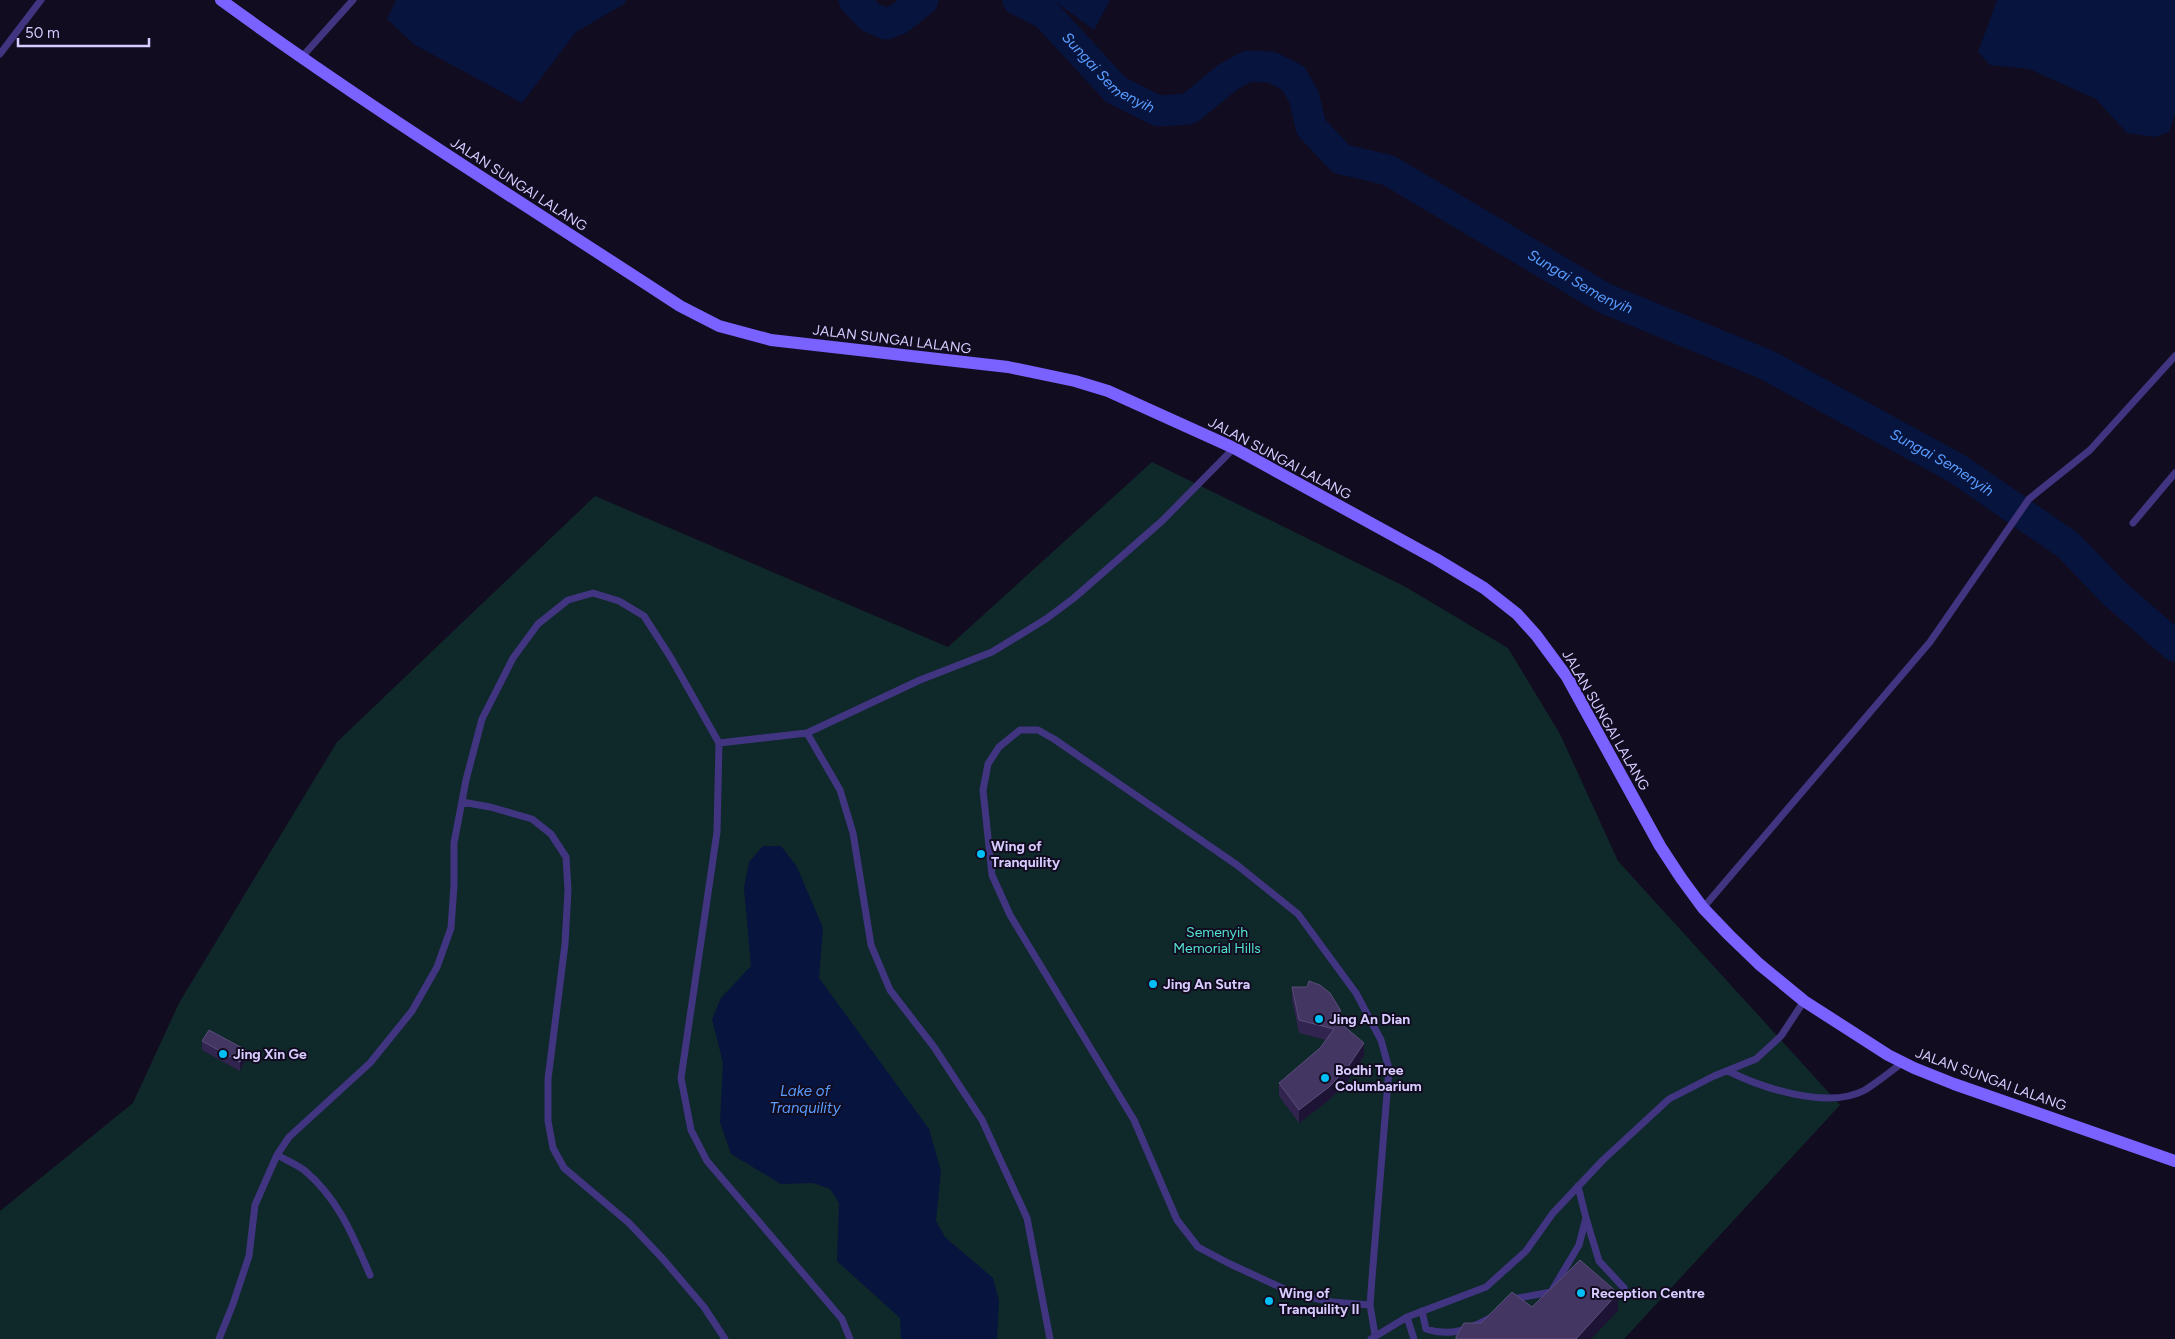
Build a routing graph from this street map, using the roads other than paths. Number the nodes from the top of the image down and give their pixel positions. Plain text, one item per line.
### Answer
1 (41, 0) edge
2 (221, 0) edge
3 (353, 0) edge
4 (0, 54) edge
5 (301, 58) junction
6 (2175, 356) edge
7 (1234, 448) junction
8 (2175, 473) edge
9 (2133, 523) dead end
10 (807, 733) junction
11 (719, 742) junction
12 (462, 802) junction
13 (1704, 908) junction
14 (1804, 1001) junction
15 (1902, 1062) junction
16 (1728, 1071) junction
17 (277, 1155) junction
18 (2175, 1161) edge
19 (1578, 1186) junction
20 (1586, 1218) junction
21 (370, 1275) dead end
22 (1624, 1288) dead end
23 (1508, 1303) edge
24 (1370, 1306) junction
25 (1422, 1311) junction
26 (1496, 1313) edge
27 (1407, 1317) junction
28 (1373, 1337) edge
29 (218, 1339) edge
30 (725, 1339) edge
31 (850, 1339) edge
32 (1050, 1339) edge
33 (1414, 1339) edge

1 - 4 lane
2 - 5 street, JALAN SUNGAI LALANG
3 - 5 lane
5 - 7 street, JALAN SUNGAI LALANG
6 - 13 lane
7 - 10 lane
7 - 13 street, JALAN SUNGAI LALANG
8 - 9 lane
10 - 11 lane
10 - 32 lane
11 - 12 lane
11 - 31 lane
12 - 17 lane
12 - 30 lane
13 - 14 street, JALAN SUNGAI LALANG
14 - 15 street, JALAN SUNGAI LALANG
14 - 16 lane
15 - 16 lane
15 - 18 street, JALAN SUNGAI LALANG
16 - 19 lane
17 - 21 lane
17 - 29 lane
19 - 20 lane
19 - 25 lane
20 - 22 lane
20 - 23 lane
24 - 24 lane
24 - 28 lane
25 - 26 lane
25 - 27 lane
27 - 28 lane
27 - 33 lane

